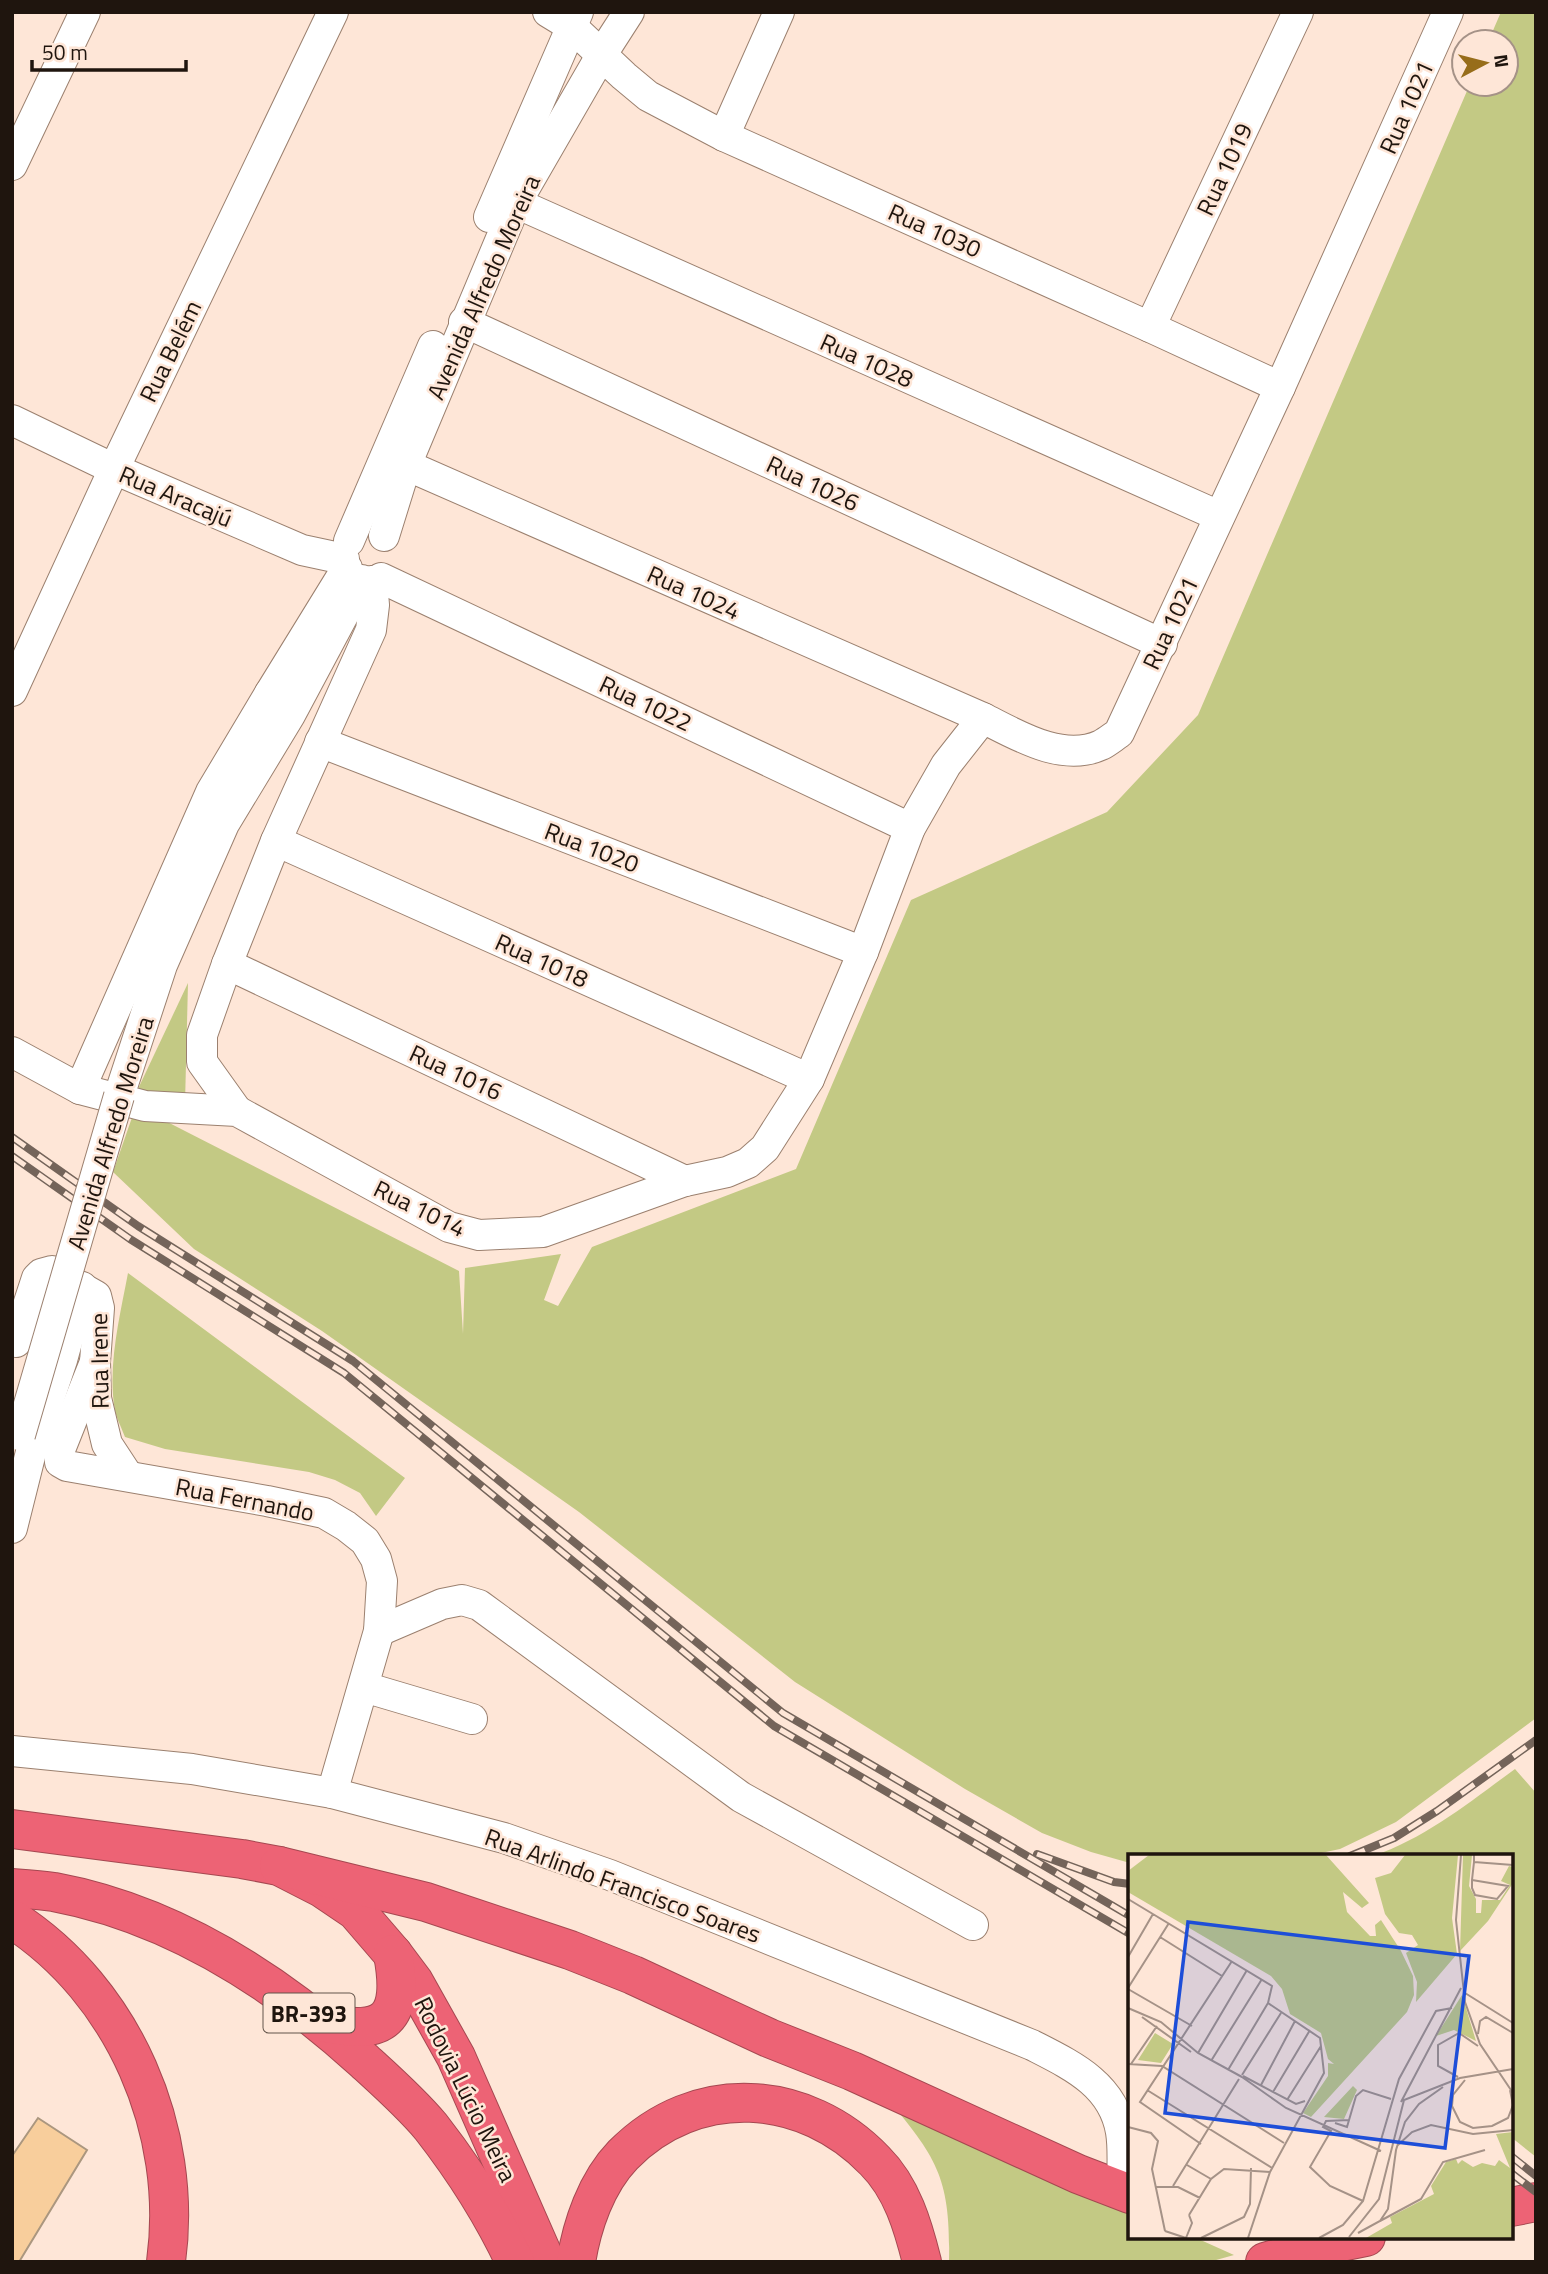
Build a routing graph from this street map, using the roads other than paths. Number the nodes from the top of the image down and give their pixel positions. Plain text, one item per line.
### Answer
1 (85, 12) edge
2 (333, 12) edge
3 (629, 12) edge
4 (779, 12) edge
5 (1298, 12) edge
6 (1448, 12) edge
7 (566, 17) edge
8 (602, 54) junction
9 (724, 136) junction
10 (12, 164) edge
11 (516, 203) junction
12 (464, 322) junction
13 (1150, 327) junction
14 (1280, 387) junction
15 (12, 420) edge
16 (406, 465) junction
17 (114, 469) junction
18 (1219, 516) junction
19 (384, 536) junction
20 (359, 568) junction
21 (1162, 644) junction
22 (12, 691) edge
23 (270, 693) junction
24 (983, 718) junction
25 (320, 742) junction
26 (227, 818) junction
27 (910, 828) junction
28 (276, 841) junction
29 (863, 953) junction
30 (227, 964) junction
31 (12, 1052) edge
32 (808, 1079) junction
33 (80, 1089) junction
34 (237, 1111) junction
35 (685, 1181) junction
36 (82, 1287) junction
37 (14, 1346) edge
38 (95, 1362) junction
39 (16, 1448) edge
40 (128, 1476) junction
41 (12, 1528) edge
42 (379, 1630) junction
43 (364, 1687) junction
44 (472, 1719) dead end
45 (12, 1751) edge
46 (332, 1793) junction
47 (12, 1829) edge
48 (279, 1866) junction
49 (12, 1888) edge
50 (12, 1919) edge
51 (974, 1925) dead end
52 (393, 1954) junction
53 (322, 2022) junction
54 (1126, 2193) edge
55 (1536, 2202) edge
56 (1513, 2207) edge
57 (1267, 2239) edge
58 (1360, 2239) edge
59 (1382, 2239) edge
60 (1316, 2255) edge
61 (166, 2262) edge
62 (515, 2262) edge
63 (546, 2262) edge
64 (576, 2262) edge
65 (922, 2262) edge
66 (1265, 2262) edge

1 - 10 street
2 - 17 street, Rua Belém
3 - 8 street, Avenida Alfredo Moreira
4 - 9 street
5 - 13 street, Rua 1019
6 - 14 street, Rua 1021
7 - 8 street, Rua 1030
7 - 20 street, Avenida Alfredo Moreira
8 - 9 street, Rua 1030
8 - 11 street, Avenida Alfredo Moreira
9 - 13 street, Rua 1030
11 - 12 street, Avenida Alfredo Moreira
11 - 18 street, Rua 1028
12 - 16 street, Avenida Alfredo Moreira
12 - 21 street, Rua 1026
13 - 14 street, Rua 1030
14 - 18 street, Rua 1021
15 - 17 street, Rua Aracajú
16 - 19 street, Avenida Alfredo Moreira
16 - 24 street, Rua 1024
17 - 20 street, Rua Aracajú
17 - 22 street, Rua Belém
18 - 21 street, Rua 1021
19 - 20 street
19 - 20 street
20 - 23 street, Avenida Alfredo Moreira
20 - 25 street, Avenida Alfredo Moreira
20 - 26 street, Avenida Alfredo Moreira
20 - 27 street, Rua 1022
21 - 24 street, Rua 1021
23 - 26 street, Avenida Alfredo Moreira
23 - 33 street, Avenida Alfredo Moreira
24 - 27 street
25 - 28 street, Avenida Alfredo Moreira
25 - 29 street, Rua 1020
26 - 39 street, Avenida Alfredo Moreira, bridge
27 - 29 street
28 - 30 street, Avenida Alfredo Moreira
28 - 32 street, Rua 1018
29 - 32 street
30 - 34 street, Avenida Alfredo Moreira
30 - 35 street, Rua 1016
31 - 33 street, Rua 1014
32 - 35 street, Rua 1014
33 - 34 street, Rua 1014
34 - 35 street, Rua 1014
36 - 37 street, Rua Irene
36 - 38 street, Rua Irene
36 - 41 street
38 - 40 street, Rua Irene
38 - 40 street, Rua Fernando
40 - 42 street, Rua Fernando
42 - 43 street, Rua Fernando
42 - 51 street
43 - 44 street
43 - 46 street, Rua Fernando
45 - 46 street, Rua Arlindo Francisco Soares
46 - 54 street, Rua Arlindo Francisco Soares
47 - 48 highway, Rodovia Lúcio Meira
48 - 52 highway, Rodovia Lúcio Meira
48 - 54 highway
49 - 53 highway, Rodovia Lúcio Meira / BR-393
50 - 61 highway
52 - 53 highway
52 - 63 highway, Rodovia Lúcio Meira
53 - 62 highway, Rodovia Lúcio Meira / BR-393
55 - 56 highway
57 - 60 highway
58 - 60 highway
59 - 60 highway
60 - 66 highway
64 - 65 highway

